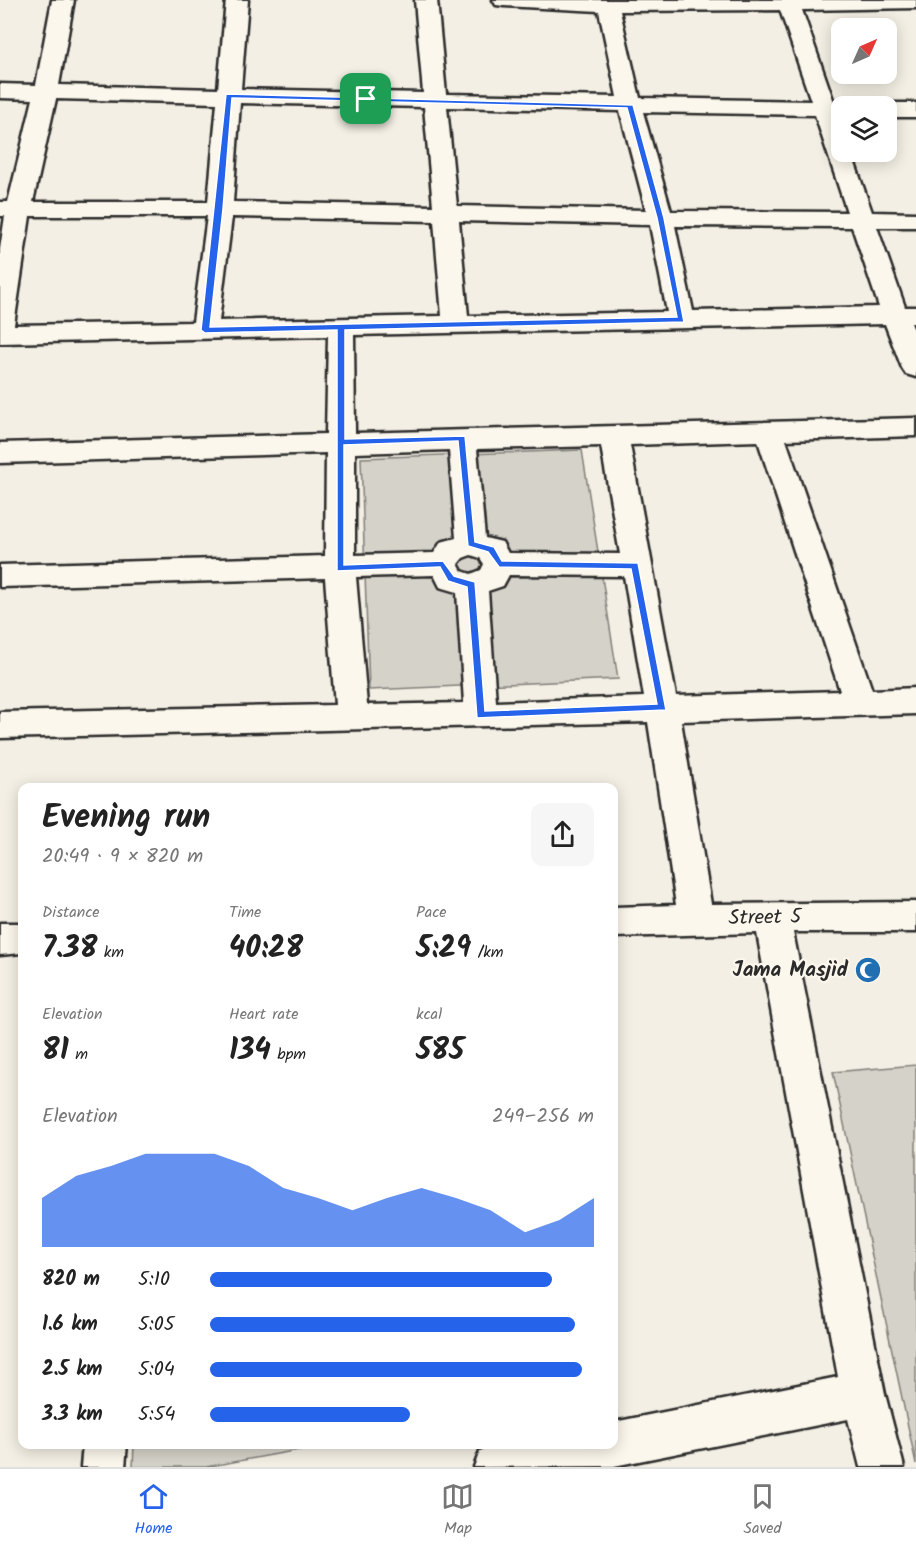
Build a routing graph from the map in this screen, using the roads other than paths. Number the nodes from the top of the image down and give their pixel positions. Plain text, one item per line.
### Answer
1 (63, 0) edge
2 (237, 0) edge
3 (426, 0) edge
4 (504, 0) edge
5 (607, 2) edge
6 (789, 2) edge
7 (916, 2) edge
8 (0, 91) edge
9 (46, 92) junction
10 (228, 95) junction
11 (435, 101) junction
12 (831, 104) edge
13 (630, 106) junction
14 (831, 109) edge
15 (897, 110) edge
16 (916, 110) edge
17 (848, 162) edge
18 (10, 209) edge
19 (220, 209) junction
20 (444, 214) junction
21 (661, 218) junction
22 (864, 219) junction
23 (916, 220) edge
24 (905, 315) edge
25 (682, 320) junction
26 (456, 326) junction
27 (0, 328) edge
28 (341, 328) junction
29 (205, 330) junction
30 (0, 334) edge
31 (916, 368) edge
32 (916, 427) edge
33 (769, 432) junction
34 (614, 436) junction
35 (462, 438) junction
36 (341, 442) junction
37 (0, 453) edge
38 (471, 544) junction
39 (443, 564) junction
40 (499, 564) junction
41 (635, 565) junction
42 (340, 569) junction
43 (0, 576) edge
44 (471, 585) junction
45 (916, 701) edge
46 (860, 703) junction
47 (662, 707) junction
48 (481, 715) junction
49 (352, 717) junction
50 (0, 725) edge
51 (772, 917) junction
52 (916, 918) edge
53 (696, 920) junction
54 (618, 922) edge
55 (18, 938) edge
56 (0, 939) edge
57 (863, 1394) junction
58 (618, 1443) edge
59 (105, 1449) edge
60 (577, 1449) edge
61 (514, 1458) edge
62 (103, 1467) edge
63 (882, 1467) edge

1 - 9 street
2 - 10 street
3 - 11 street
4 - 5 street
5 - 6 street
5 - 13 street
6 - 7 street
6 - 12 street
8 - 9 street
9 - 10 street
9 - 18 street
10 - 11 street
10 - 19 street
11 - 13 street
11 - 20 street
13 - 14 street
13 - 21 street
15 - 16 street
17 - 22 street
18 - 19 street
18 - 27 street
19 - 20 street
19 - 29 street
20 - 21 street
20 - 26 street
21 - 22 street
21 - 25 street
22 - 23 street
22 - 24 street
24 - 25 street
24 - 31 street
25 - 26 street
26 - 28 street
28 - 29 street
28 - 36 street
29 - 30 street
32 - 33 street
33 - 34 street
33 - 46 street
34 - 35 street
34 - 41 street
35 - 36 street
35 - 38 street
36 - 37 street
36 - 42 street
38 - 39 street
38 - 40 street
39 - 42 street
39 - 44 street
40 - 41 street
40 - 44 street
41 - 47 street
42 - 43 street
42 - 49 street
44 - 48 street
45 - 46 street
46 - 47 street
47 - 48 street
47 - 53 street
48 - 49 street
49 - 50 street
51 - 52 street, Street 5
51 - 53 street, Street 5
51 - 57 street
53 - 54 street, Street 5
55 - 56 street
57 - 58 street
57 - 63 street
59 - 62 street
60 - 61 street

